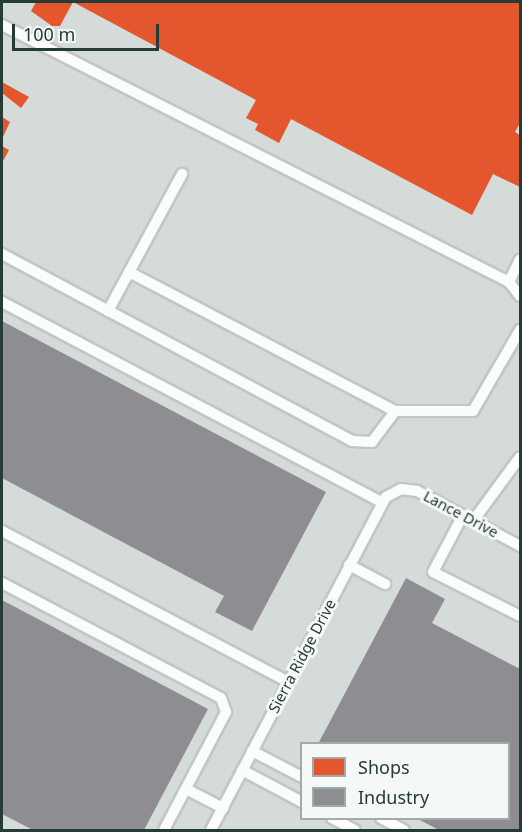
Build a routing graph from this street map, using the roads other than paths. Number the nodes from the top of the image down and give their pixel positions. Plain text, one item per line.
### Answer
1 (2, 25) edge
2 (182, 174) dead end
3 (2, 254) edge
4 (520, 259) edge
5 (129, 272) junction
6 (508, 282) junction
7 (520, 296) edge
8 (2, 302) edge
9 (108, 311) junction
10 (520, 330) edge
11 (395, 411) junction
12 (520, 457) edge
13 (401, 489) joint
14 (382, 502) junction
15 (468, 518) junction
16 (2, 531) edge
17 (520, 546) edge
18 (349, 565) junction
19 (2, 583) edge
20 (385, 584) dead end
21 (520, 616) edge
22 (288, 682) junction
23 (252, 751) junction
24 (242, 770) junction
25 (300, 776) edge
26 (186, 789) junction
27 (300, 801) edge
28 (223, 808) junction
29 (334, 820) edge
30 (383, 820) edge
31 (164, 831) edge
32 (211, 831) edge
33 (355, 831) edge
34 (404, 831) edge

1 - 6 street
2 - 5 street
3 - 9 street
4 - 6 street
5 - 9 street
5 - 11 street
6 - 7 street
8 - 14 street
9 - 11 street
10 - 11 street
12 - 15 street
13 - 14 street, Sierra Ridge Drive
13 - 15 street, Lance Drive
14 - 18 street, Sierra Ridge Drive
15 - 17 street, Lance Drive
15 - 21 street
16 - 22 street
18 - 20 street
18 - 22 street, Sierra Ridge Drive
19 - 26 street
22 - 23 street, Sierra Ridge Drive
23 - 24 street, Sierra Ridge Drive
23 - 25 street
24 - 27 street
24 - 28 street, Sierra Ridge Drive
26 - 28 street
26 - 31 street
28 - 32 street, Sierra Ridge Drive
29 - 33 street
30 - 34 street

